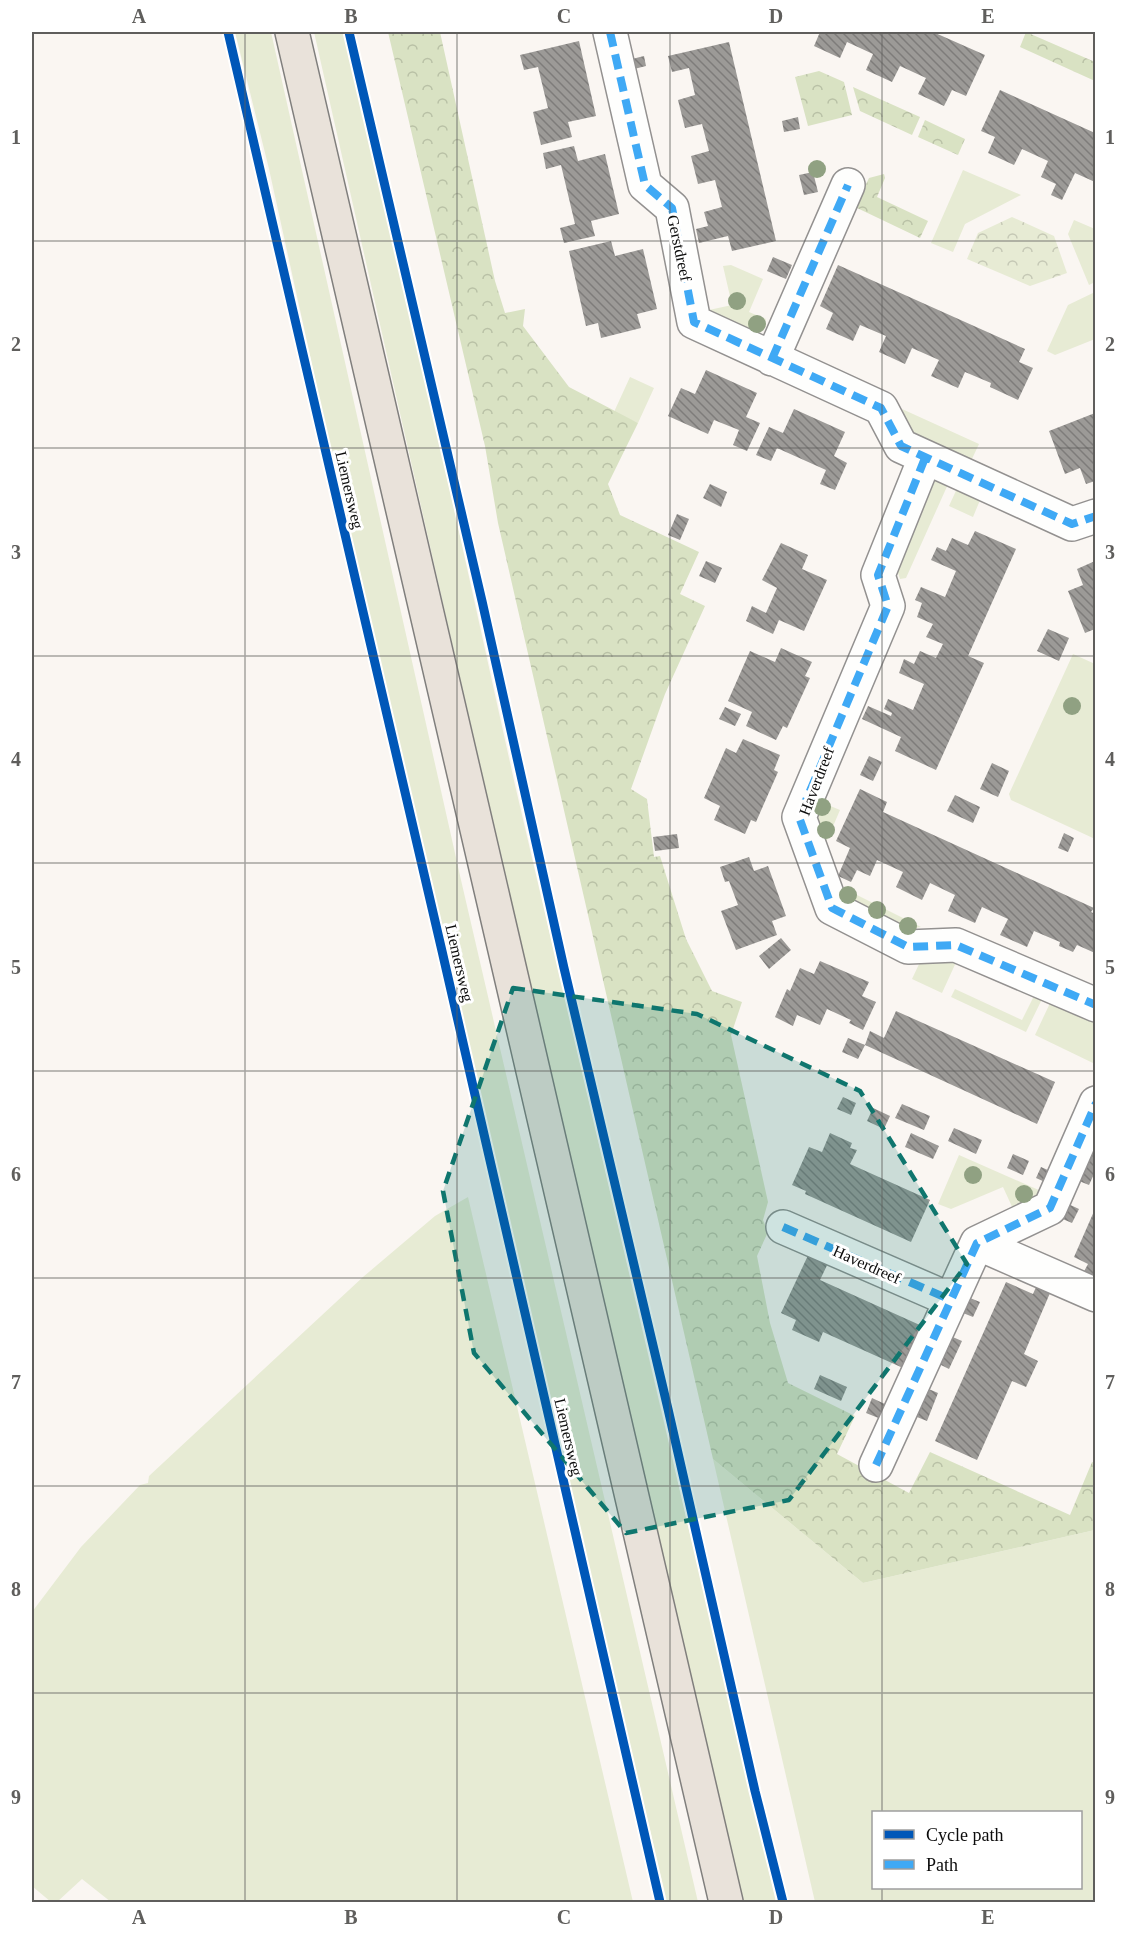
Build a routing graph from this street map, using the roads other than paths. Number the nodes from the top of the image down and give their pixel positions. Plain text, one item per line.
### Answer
1 (292, 32) edge
2 (610, 32) edge
3 (848, 185) dead end
4 (772, 358) junction
5 (925, 458) junction
6 (1095, 516) edge
7 (1095, 1005) edge
8 (1095, 1103) edge
9 (783, 1227) dead end
10 (976, 1243) junction
11 (1095, 1295) edge
12 (951, 1300) junction
13 (876, 1465) dead end
14 (726, 1902) edge

1 - 14 main road
2 - 4 street, Gerstdreef
3 - 4 street
4 - 5 street, Gerstdreef
5 - 6 street, Gerstdreef
5 - 7 street, Haverdreef
8 - 10 street
9 - 12 street, Haverdreef
10 - 11 street
10 - 12 street
12 - 13 street

